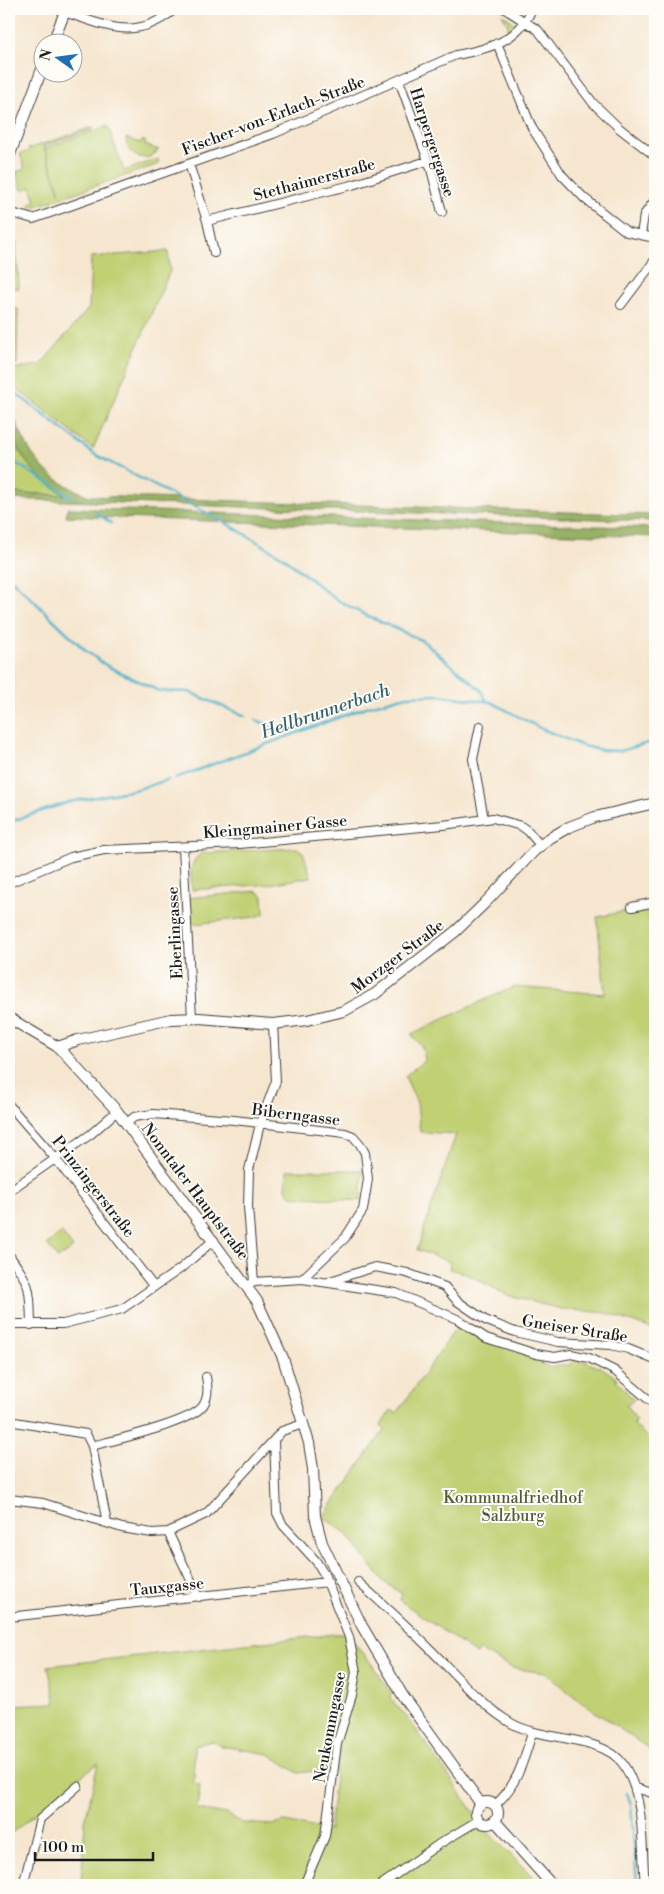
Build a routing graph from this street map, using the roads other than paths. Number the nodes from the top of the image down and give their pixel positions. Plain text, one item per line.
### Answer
1 (175, 9) edge
2 (505, 9) edge
3 (532, 9) edge
4 (65, 11) edge
5 (526, 23) junction
6 (57, 32) edge
7 (497, 43) junction
8 (398, 80) junction
9 (37, 82) edge
10 (655, 156) edge
11 (9, 157) edge
12 (427, 161) junction
13 (190, 164) junction
14 (655, 200) edge
15 (9, 212) edge
16 (442, 212) dead end
17 (207, 221) junction
18 (642, 235) junction
19 (655, 238) edge
20 (214, 253) dead end
21 (655, 260) edge
22 (621, 305) dead end
23 (480, 726) dead end
24 (655, 803) edge
25 (484, 819) junction
26 (540, 845) junction
27 (183, 847) junction
28 (9, 883) edge
29 (655, 902) edge
30 (632, 907) dead end
31 (9, 1018) edge
32 (192, 1018) junction
33 (273, 1024) junction
34 (58, 1047) junction
35 (9, 1105) edge
36 (117, 1112) junction
37 (127, 1123) junction
38 (260, 1124) junction
39 (55, 1158) junction
40 (9, 1191) edge
41 (214, 1240) junction
42 (9, 1254) edge
43 (302, 1279) junction
44 (328, 1281) junction
45 (251, 1284) junction
46 (154, 1287) junction
47 (9, 1324) edge
48 (31, 1325) junction
49 (655, 1360) edge
50 (206, 1377) dead end
51 (655, 1405) edge
52 (9, 1421) edge
53 (303, 1424) junction
54 (274, 1441) junction
55 (92, 1446) junction
56 (9, 1499) edge
57 (107, 1523) junction
58 (168, 1532) junction
59 (328, 1582) junction
60 (358, 1582) dead end
61 (199, 1597) junction
62 (9, 1617) edge
63 (532, 1733) junction
64 (78, 1786) dead end
65 (636, 1788) junction
66 (655, 1794) edge
67 (481, 1804) junction
68 (495, 1805) junction
69 (479, 1820) junction
70 (495, 1821) junction
71 (23, 1885) edge
72 (304, 1885) edge
73 (381, 1885) edge
74 (552, 1885) edge
75 (645, 1885) edge

1 - 4 street
2 - 5 street
3 - 5 street, Fischer-von-Erlach-Straße
4 - 6 main road
5 - 7 street, Fischer-von-Erlach-Straße
5 - 10 street
7 - 8 street, Fischer-von-Erlach-Straße
7 - 18 street
8 - 12 street, Harpergergasse
8 - 13 street, Fischer-von-Erlach-Straße
9 - 11 main road
12 - 16 street, Harpergergasse
12 - 17 street, Stethaimerstraße
13 - 15 street, Fischer-von-Erlach-Straße
13 - 17 street
14 - 18 street
17 - 20 street
18 - 19 street
21 - 22 street
23 - 25 street
24 - 26 main road, Morzger Straße
25 - 26 street, Kleingmainer Gasse
25 - 27 street, Kleingmainer Gasse
26 - 33 main road, Morzger Straße
27 - 28 street, Kleingmainer Gasse
27 - 32 street, Eberlingasse
29 - 30 street
31 - 34 main road, Nonntaler Hauptstraße
32 - 33 main road, Morzger Straße
32 - 34 main road, Morzger Straße
33 - 38 street
34 - 36 main road, Nonntaler Hauptstraße
35 - 39 street, Prinzingerstraße
36 - 37 main road, Nonntaler Hauptstraße
36 - 39 street
37 - 38 street, Biberngasse
37 - 41 main road, Nonntaler Hauptstraße
38 - 43 street, Biberngasse
38 - 45 street
39 - 40 street
39 - 46 street, Prinzingerstraße
41 - 45 main road, Nonntaler Hauptstraße
41 - 46 street
42 - 48 street
43 - 44 street, Gneiser Straße
43 - 45 street, Gneiser Straße
44 - 49 street, Gneiser Straße
44 - 51 street, Gneiser Straße
45 - 53 main road, Nonntaler Hauptstraße
46 - 48 street
47 - 48 street
50 - 55 street
52 - 55 street
53 - 54 street
53 - 67 main road, Nonntaler Hauptstraße
54 - 58 street
54 - 59 street, Neukommgasse
55 - 57 street
56 - 57 street
57 - 58 street
58 - 61 street
59 - 61 street, Tauxgasse
59 - 72 street, Neukommgasse
60 - 63 street
61 - 62 street, Tauxgasse
63 - 65 street
63 - 68 street
64 - 71 street
65 - 66 street
65 - 75 street
67 - 68 main road
67 - 69 main road
68 - 70 main road
69 - 70 main road
69 - 73 street
70 - 74 main road

